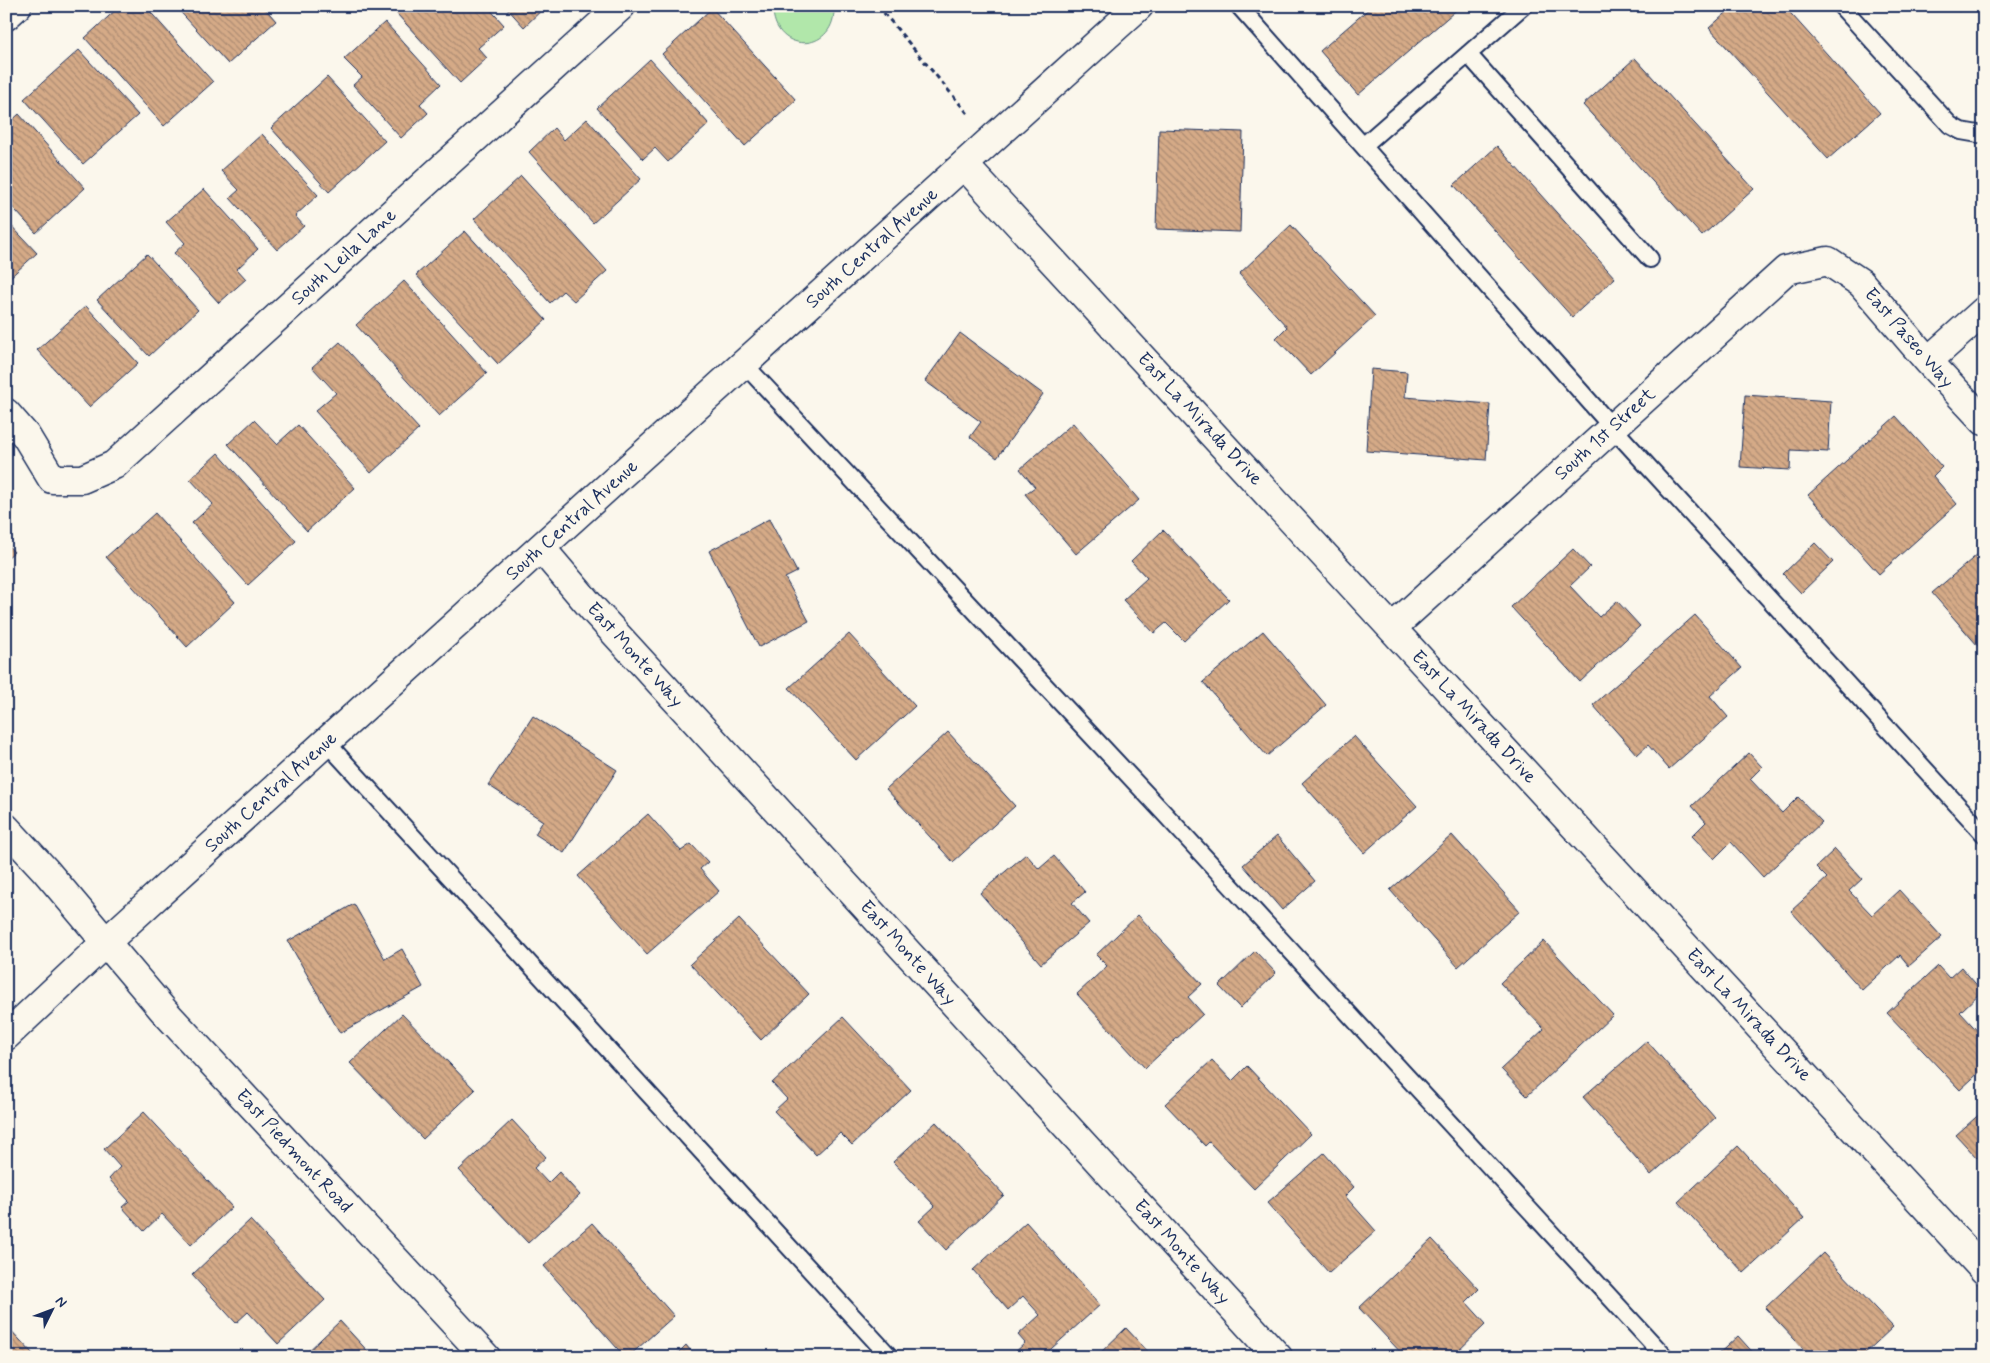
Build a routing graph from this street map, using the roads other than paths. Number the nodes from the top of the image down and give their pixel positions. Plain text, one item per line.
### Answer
1 (17, 6) edge
2 (622, 6) edge
3 (1139, 6) edge
4 (1239, 6) edge
5 (1522, 6) edge
6 (1841, 6) edge
7 (6, 16) edge
8 (1468, 54) junction
9 (1984, 134) edge
10 (1363, 146) junction
11 (964, 165) junction
12 (1650, 259) dead end
13 (1828, 261) joint
14 (1984, 311) edge
15 (1928, 361) junction
16 (744, 364) junction
17 (6, 413) edge
18 (1984, 421) edge
19 (1612, 427) junction
20 (541, 548) junction
21 (1392, 628) junction
22 (326, 742) junction
23 (6, 828) edge
24 (1984, 834) edge
25 (106, 942) junction
26 (6, 1036) edge
27 (1984, 1270) edge
28 (486, 1357) edge
29 (890, 1357) edge
30 (1278, 1357) edge
31 (1665, 1357) edge

1 - 7 street
2 - 17 street, South Leila Lane
3 - 11 street, South Central Avenue
4 - 10 lane
5 - 8 lane
6 - 9 lane
8 - 10 lane
8 - 12 lane
10 - 19 lane
11 - 16 street, South Central Avenue
11 - 21 street, East La Mirada Drive
13 - 15 street, East Paseo Way
13 - 19 street, South 1st Street
14 - 15 street
15 - 18 street, East Paseo Way
16 - 20 street, South Central Avenue
16 - 31 lane
19 - 21 street, South 1st Street
19 - 24 lane
20 - 22 street, South Central Avenue
20 - 30 street, East Monte Way
21 - 27 street, East La Mirada Drive
22 - 25 street, South Central Avenue
22 - 29 lane
23 - 25 street, East Piedmont Road
25 - 26 street, South Central Avenue
25 - 28 street, East Piedmont Road

